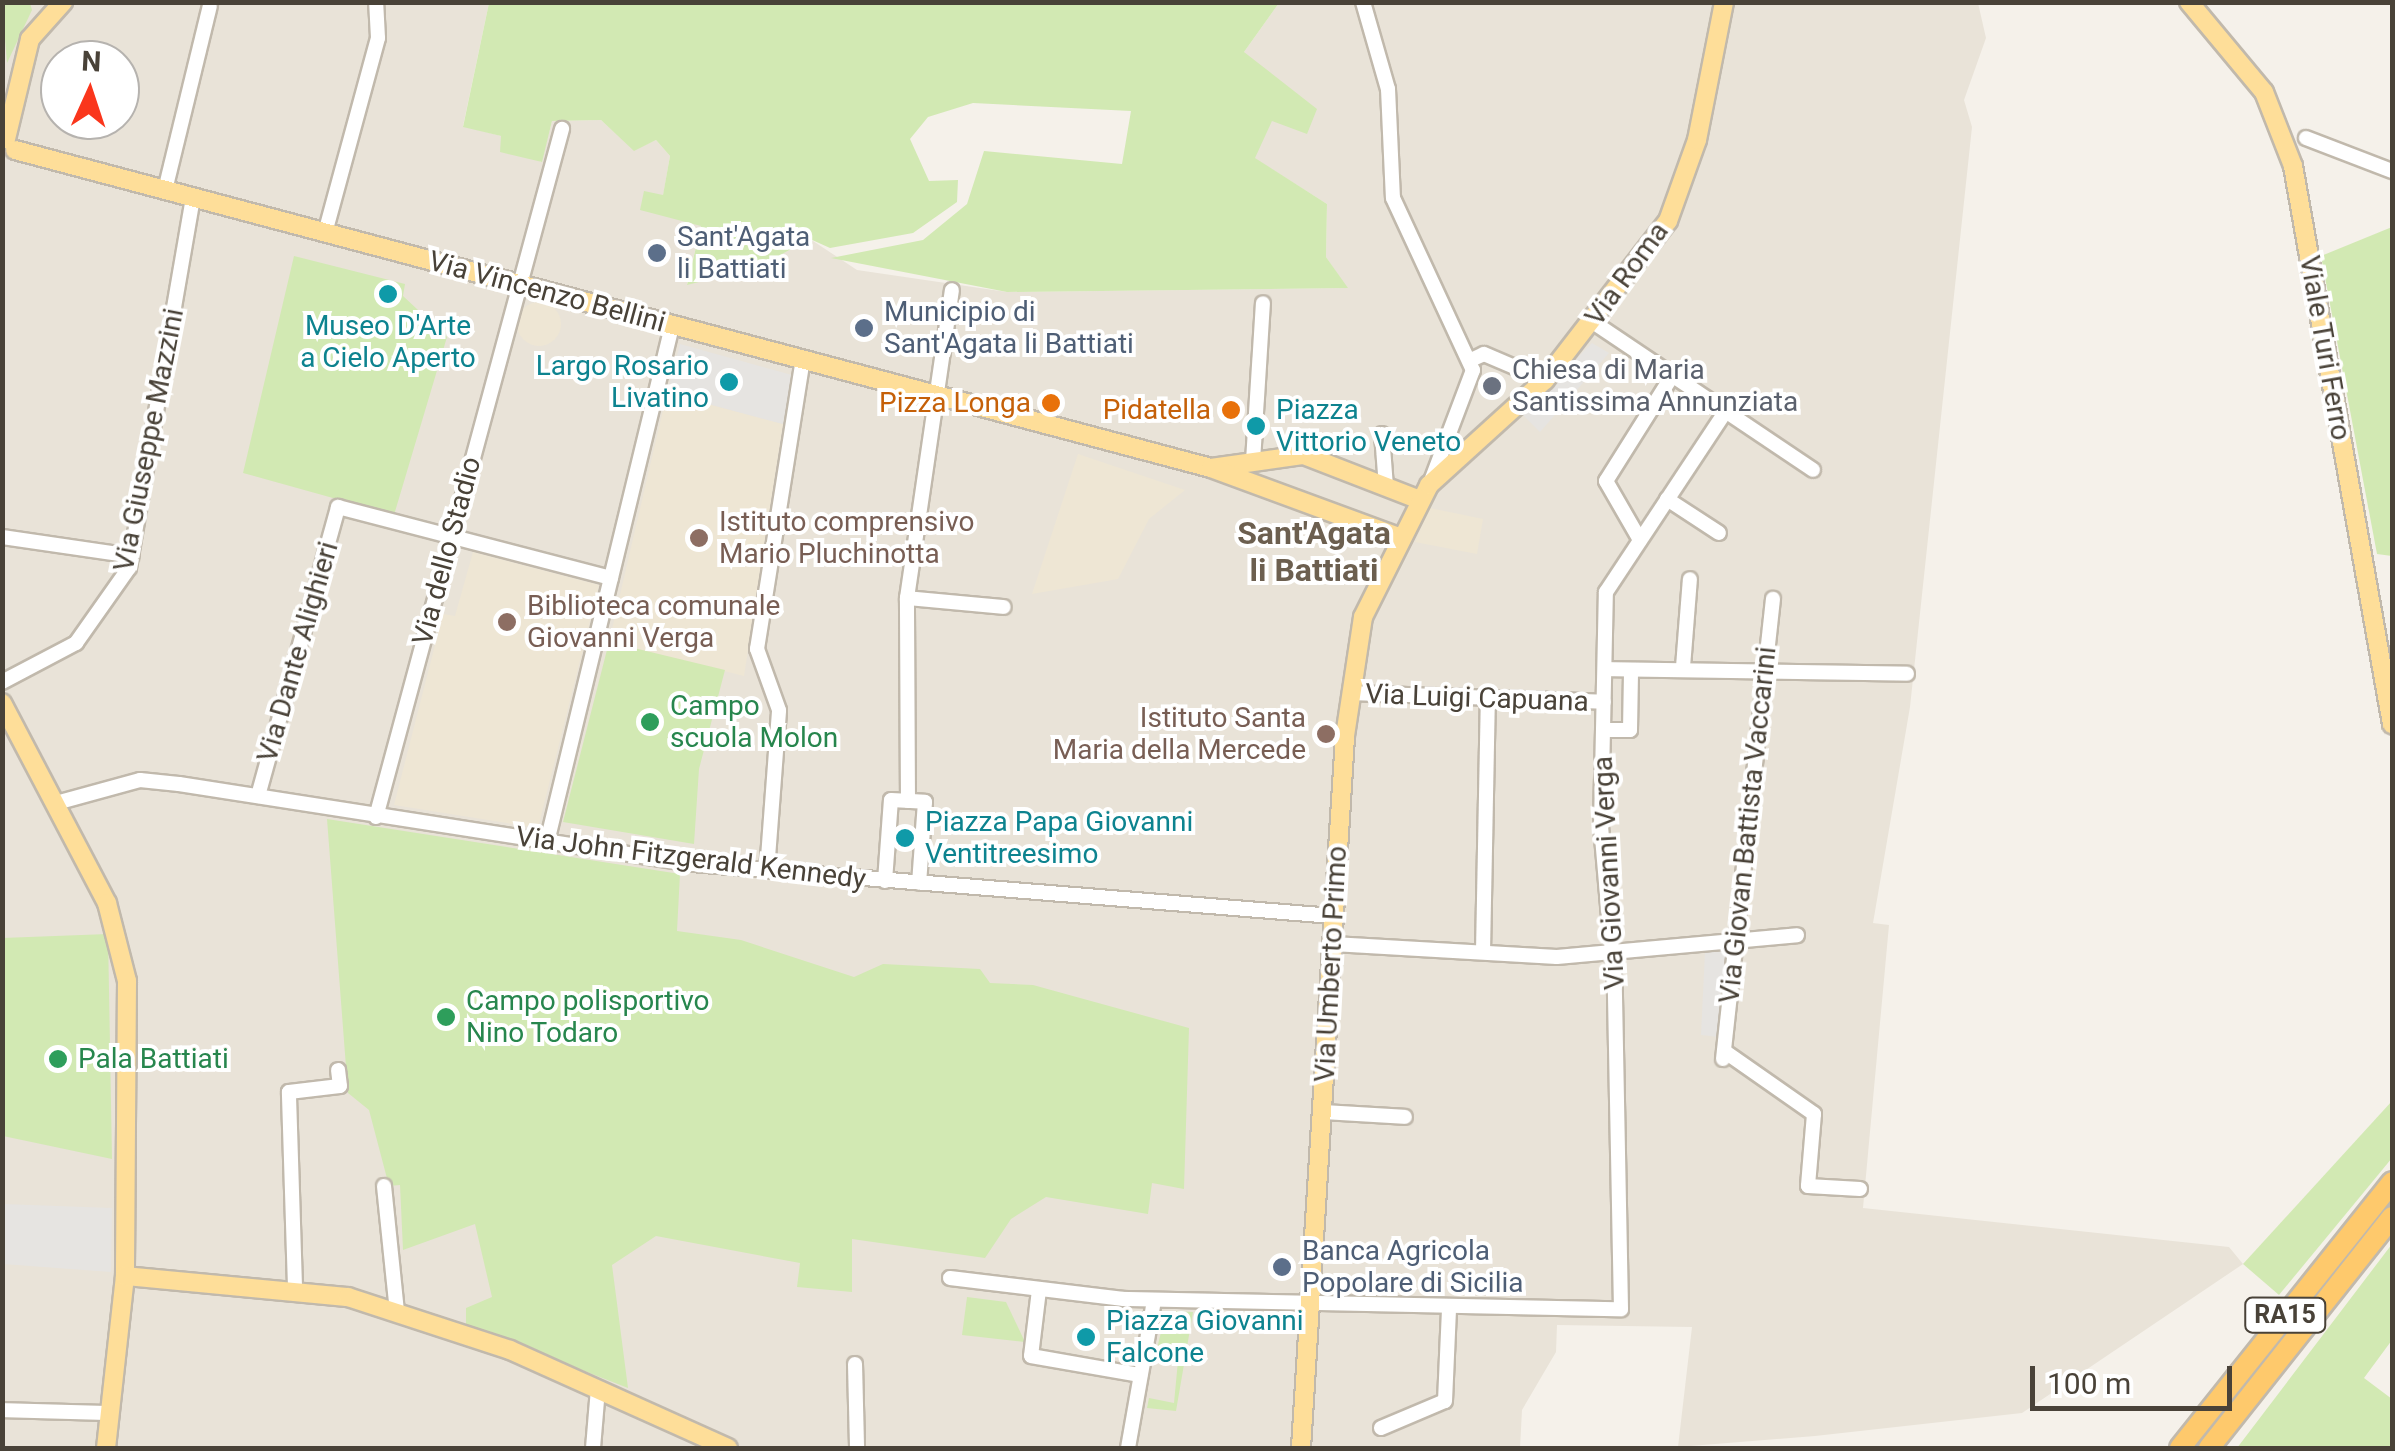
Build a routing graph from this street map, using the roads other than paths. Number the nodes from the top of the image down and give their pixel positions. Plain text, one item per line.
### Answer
1 (63, 2) edge
2 (376, 2) edge
3 (1363, 2) edge
4 (1724, 2) edge
5 (2189, 2) edge
6 (210, 6) dead end
7 (562, 129) dead end
8 (2306, 138) dead end
9 (6, 147) edge
10 (2392, 171) edge
11 (166, 190) junction
12 (193, 198) junction
13 (325, 233) junction
14 (518, 284) junction
15 (952, 290) dead end
16 (1263, 303) dead end
17 (1593, 322) junction
18 (672, 326) junction
19 (803, 360) junction
20 (1472, 365) junction
21 (1672, 376) junction
22 (1544, 380) junction
23 (934, 395) junction
24 (1726, 412) junction
25 (1382, 434) dead end
26 (1250, 462) junction
27 (1211, 468) junction
28 (1814, 470) dead end
29 (1242, 486) junction
30 (1386, 487) junction
31 (1424, 493) junction
32 (1667, 499) junction
33 (1719, 533) dead end
34 (2, 536) edge
35 (452, 536) junction
36 (1400, 538) junction
37 (1640, 540) junction
38 (132, 556) junction
39 (611, 578) junction
40 (1690, 579) dead end
41 (908, 598) junction
42 (1773, 599) dead end
43 (1004, 607) dead end
44 (1683, 668) junction
45 (1605, 669) junction
46 (1631, 670) junction
47 (1764, 670) junction
48 (1907, 674) dead end
49 (2, 682) edge
50 (1350, 693) junction
51 (1488, 702) junction
52 (1604, 702) junction
53 (2, 703) edge
54 (2392, 724) edge
55 (1603, 730) junction
56 (258, 796) junction
57 (909, 796) junction
58 (56, 803) junction
59 (376, 817) junction
60 (547, 842) junction
61 (767, 871) junction
62 (885, 881) junction
63 (919, 883) junction
64 (1334, 916) junction
65 (1797, 935) dead end
66 (1736, 942) junction
67 (1332, 944) junction
68 (1483, 952) junction
69 (1614, 956) junction
70 (338, 1070) dead end
71 (1322, 1112) junction
72 (1405, 1117) dead end
73 (2392, 1182) edge
74 (384, 1186) dead end
75 (1860, 1190) dead end
76 (2392, 1216) edge
77 (125, 1276) junction
78 (950, 1278) dead end
79 (295, 1286) junction
80 (1039, 1290) junction
81 (1154, 1300) junction
82 (1311, 1304) junction
83 (1449, 1309) junction
84 (397, 1312) junction
85 (856, 1364) dead end
86 (1139, 1381) junction
87 (598, 1390) junction
88 (2, 1410) edge
89 (109, 1413) junction
90 (1381, 1428) dead end
91 (106, 1448) edge
92 (593, 1448) edge
93 (728, 1448) edge
94 (858, 1448) edge
95 (1128, 1448) edge
96 (1301, 1448) edge
97 (2180, 1448) edge
98 (2209, 1448) edge

1 - 9 main road
2 - 13 street
3 - 20 street
4 - 17 main road, Via Roma
5 - 54 main road, Viale Turi Ferro
6 - 11 street
7 - 14 street, Via dello Stadio
8 - 10 street
9 - 11 main road, Via Vincenzo Bellini
11 - 12 main road, Via Vincenzo Bellini
12 - 13 main road, Via Vincenzo Bellini
12 - 38 street, Via Giuseppe Mazzini
13 - 14 main road, Via Vincenzo Bellini
14 - 18 main road, Via Vincenzo Bellini
14 - 35 street, Via dello Stadio
15 - 23 street
16 - 26 street
17 - 21 street
17 - 22 main road, Via Roma
18 - 19 main road, Via Vincenzo Bellini
18 - 39 street
19 - 23 main road, Via Vincenzo Bellini
19 - 61 street
20 - 22 street
20 - 31 street
21 - 24 street
21 - 37 street
22 - 31 main road, Via Roma
23 - 27 main road, Via Vincenzo Bellini
23 - 41 street
24 - 28 street
24 - 32 street, Via Giovanni Verga
25 - 30 street
26 - 27 main road
26 - 29 main road
26 - 30 main road
27 - 29 main road
29 - 36 main road
30 - 31 main road
31 - 36 main road, Via Umberto Primo
32 - 33 street
32 - 37 street, Via Giovanni Verga
34 - 38 street
35 - 39 street
35 - 56 street, Via Dante Alighieri
35 - 59 street, Via dello Stadio
36 - 50 main road, Via Umberto Primo
37 - 45 street, Via Giovanni Verga
38 - 49 street, Via Giuseppe Mazzini
39 - 60 street
40 - 44 street
41 - 43 street
41 - 57 street
42 - 47 street, Via Giovan Battista Vaccarini
44 - 46 street
44 - 47 street
45 - 46 street
45 - 52 street, Via Giovanni Verga
46 - 55 street
47 - 48 street
47 - 66 street, Via Giovan Battista Vaccarini
50 - 51 street, Via Luigi Capuana
50 - 64 main road, Via Umberto Primo
51 - 52 street, Via Luigi Capuana
51 - 68 street
52 - 55 street, Via Giovanni Verga
53 - 58 main road
55 - 69 street, Via Giovanni Verga
56 - 58 street, Via John Fitzgerald Kennedy
56 - 59 street, Via John Fitzgerald Kennedy
57 - 62 street
57 - 63 street
58 - 77 main road
59 - 60 street, Via John Fitzgerald Kennedy
60 - 61 street, Via John Fitzgerald Kennedy
61 - 62 street, Via John Fitzgerald Kennedy
62 - 63 street, Via John Fitzgerald Kennedy
63 - 64 street, Via John Fitzgerald Kennedy
64 - 67 main road, Via Umberto Primo
65 - 66 street
66 - 69 street
66 - 75 street, Via Giovan Battista Vaccarini
67 - 68 street
67 - 71 main road, Via Umberto Primo
68 - 69 street
69 - 83 street, Via Giovanni Verga
70 - 79 street
71 - 72 street
71 - 82 main road, Via Umberto Primo
73 - 97 highway, RA15
74 - 84 street
76 - 98 highway, RA15
77 - 79 main road
77 - 89 main road
78 - 80 street
79 - 84 main road
80 - 81 street
80 - 86 street
81 - 82 street
81 - 86 street
82 - 83 street
82 - 96 main road, Via Umberto Primo
83 - 90 street
84 - 87 main road
85 - 94 street
86 - 95 street
87 - 92 street
87 - 93 main road
88 - 89 street
89 - 91 main road

